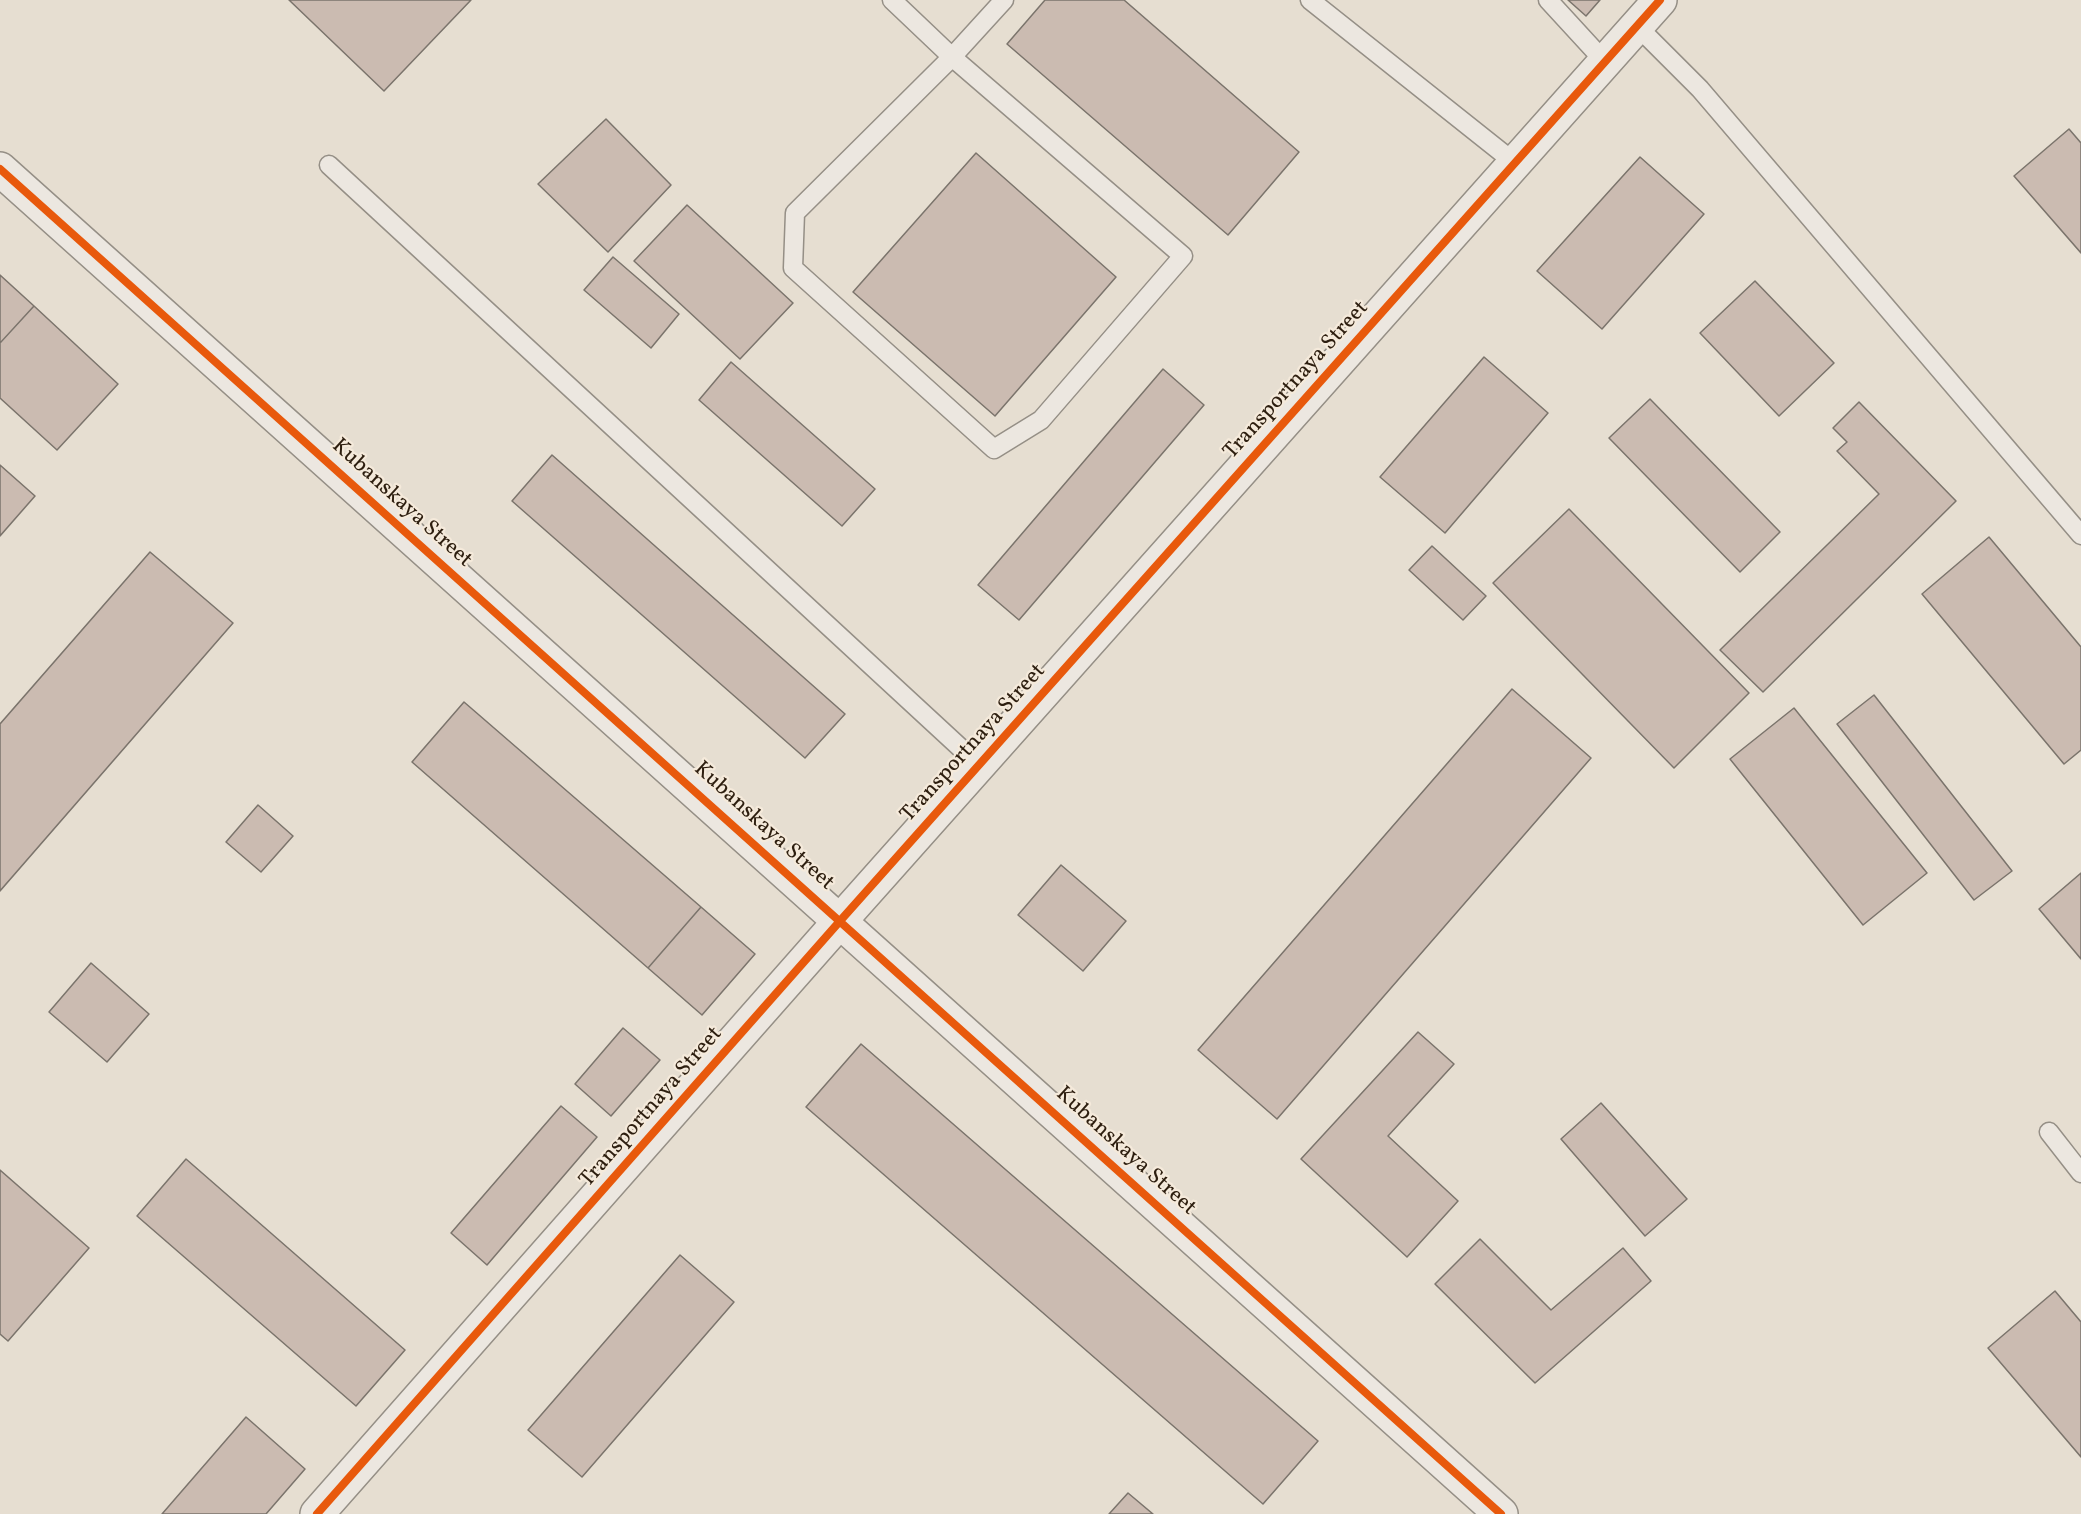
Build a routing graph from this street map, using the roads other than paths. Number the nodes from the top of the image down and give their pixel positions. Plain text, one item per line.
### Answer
1 (892, 0) edge
2 (1004, 0) edge
3 (1310, 0) edge
4 (1548, 0) edge
5 (1660, 0) edge
6 (1637, 26) junction
7 (952, 57) junction
8 (1605, 62) junction
9 (1515, 163) junction
10 (329, 165) dead end
11 (0, 169) edge
12 (2081, 535) edge
13 (979, 765) junction
14 (840, 921) junction
15 (2049, 1132) dead end
16 (2081, 1173) edge
17 (317, 1514) edge
18 (1501, 1514) edge

1 - 7 lane
2 - 7 lane
3 - 9 lane
4 - 8 lane
5 - 6 street, Transportnaya Street
6 - 8 street, Transportnaya Street
6 - 12 lane
7 - 7 lane
8 - 9 street, Transportnaya Street
9 - 13 street, Transportnaya Street
10 - 13 lane
11 - 14 street, Kubanskaya Street
13 - 14 street, Transportnaya Street
14 - 17 street, Transportnaya Street
14 - 18 street, Kubanskaya Street
15 - 16 lane

